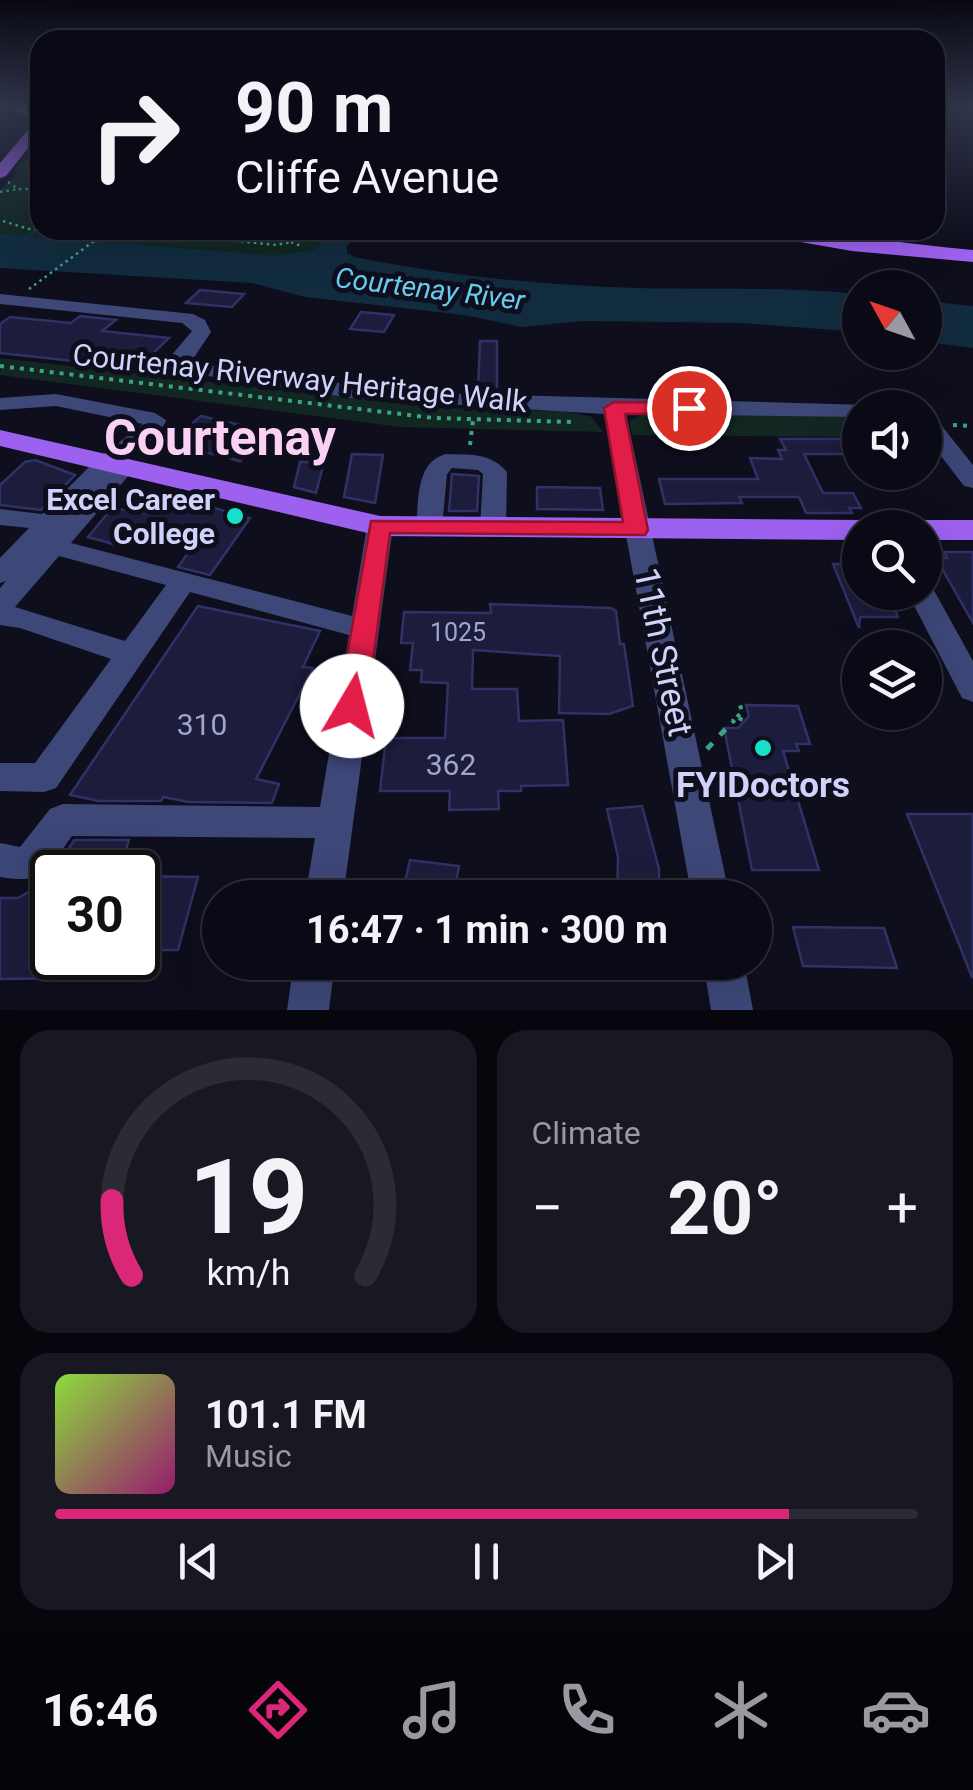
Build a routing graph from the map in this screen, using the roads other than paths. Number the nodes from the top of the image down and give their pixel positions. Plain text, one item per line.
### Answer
1 (823, 240) edge
2 (973, 256) edge
3 (30, 285) road end
4 (3, 301) edge
5 (0, 404) edge
6 (614, 408) junction
7 (842, 410) edge
8 (942, 434) edge
9 (0, 438) edge
10 (114, 466) junction
11 (973, 481) edge
12 (0, 517) edge
13 (380, 526) junction
14 (429, 528) junction
15 (492, 528) junction
16 (636, 530) junction
17 (842, 530) edge
18 (942, 530) edge
19 (973, 530) edge
20 (52, 535) junction
21 (0, 574) edge
22 (182, 583) junction
23 (0, 606) edge
24 (931, 610) edge
25 (0, 615) edge
26 (364, 629) junction
27 (132, 655) junction
28 (973, 690) edge
29 (0, 778) edge
30 (335, 823) junction
31 (0, 860) edge
32 (327, 880) edge
33 (708, 880) edge
34 (312, 980) edge
35 (727, 980) edge
36 (308, 1010) edge
37 (732, 1010) edge

1 - 2 main road
3 - 4 street
4 - 6 street
5 - 10 street
6 - 7 street
6 - 16 street, 11th Street
8 - 11 street
9 - 10 main road
10 - 13 main road
10 - 20 street
12 - 20 street
13 - 14 main road
13 - 26 street
14 - 15 main road
14 - 15 street
15 - 16 main road
16 - 17 main road
16 - 33 street, 11th Street
18 - 19 main road
20 - 21 street
20 - 22 street
20 - 23 street
22 - 26 street
22 - 27 street
24 - 28 street
25 - 27 street
26 - 30 street
27 - 29 street
30 - 31 street
30 - 32 street
34 - 36 street
35 - 37 street

